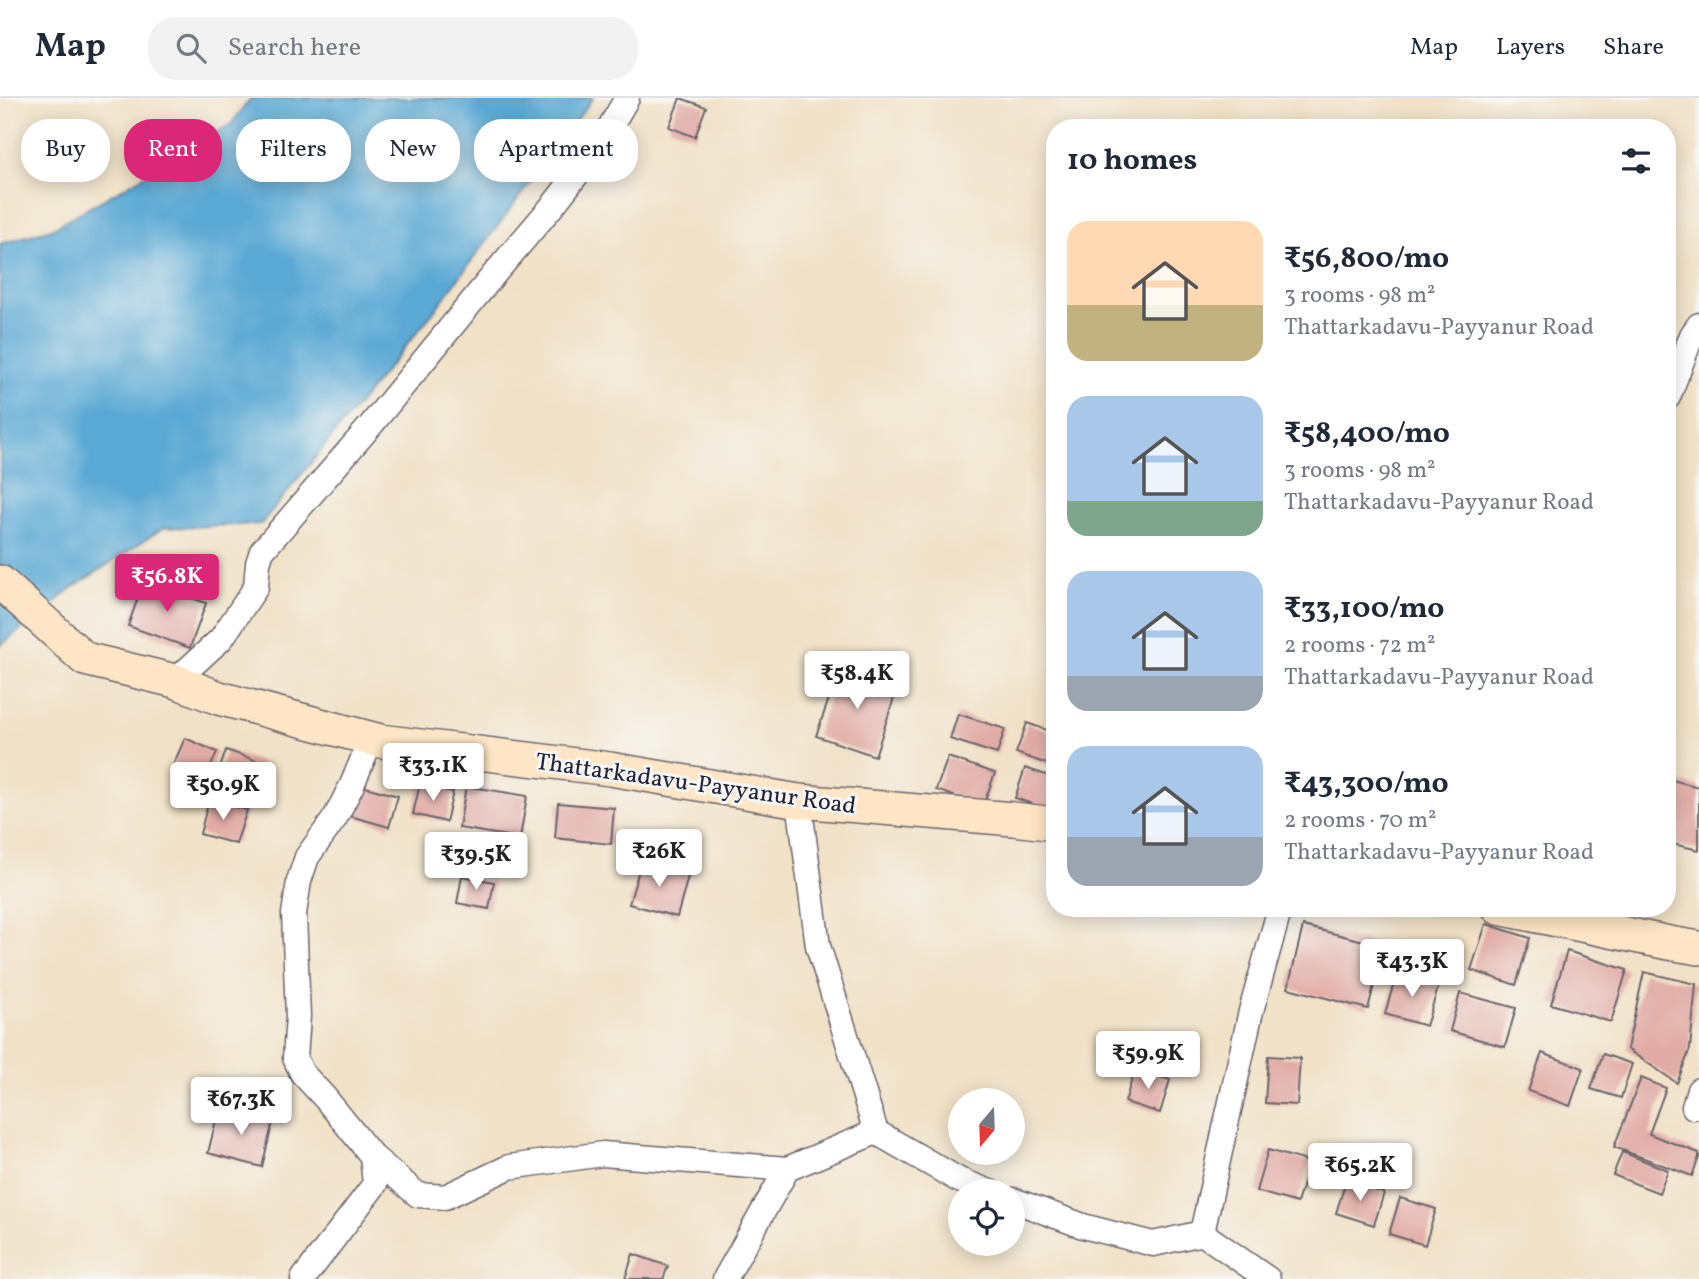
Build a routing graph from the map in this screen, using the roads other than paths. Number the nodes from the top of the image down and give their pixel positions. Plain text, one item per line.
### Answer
1 (627, 98) edge
2 (1699, 325) edge
3 (1676, 376) edge
4 (0, 582) edge
5 (175, 681) junction
6 (371, 739) junction
7 (799, 800) junction
8 (1046, 823) edge
9 (1277, 917) edge
10 (1564, 917) edge
11 (1699, 948) edge
12 (876, 1132) junction
13 (372, 1156) junction
14 (788, 1169) junction
15 (957, 1179) edge
16 (1025, 1204) edge
17 (1202, 1233) junction
18 (303, 1279) edge
19 (725, 1279) edge
20 (1268, 1279) edge

1 - 5 street
2 - 3 street
4 - 5 main road, Thattarkadavu-Payyanur Road
5 - 6 main road, Thattarkadavu-Payyanur Road
6 - 7 main road, Thattarkadavu-Payyanur Road
6 - 13 street
7 - 8 main road, Thattarkadavu-Payyanur Road
7 - 12 street
9 - 17 street
10 - 11 main road
12 - 14 street
12 - 15 street
13 - 14 street
13 - 18 street
14 - 19 street
16 - 17 street
17 - 20 street

